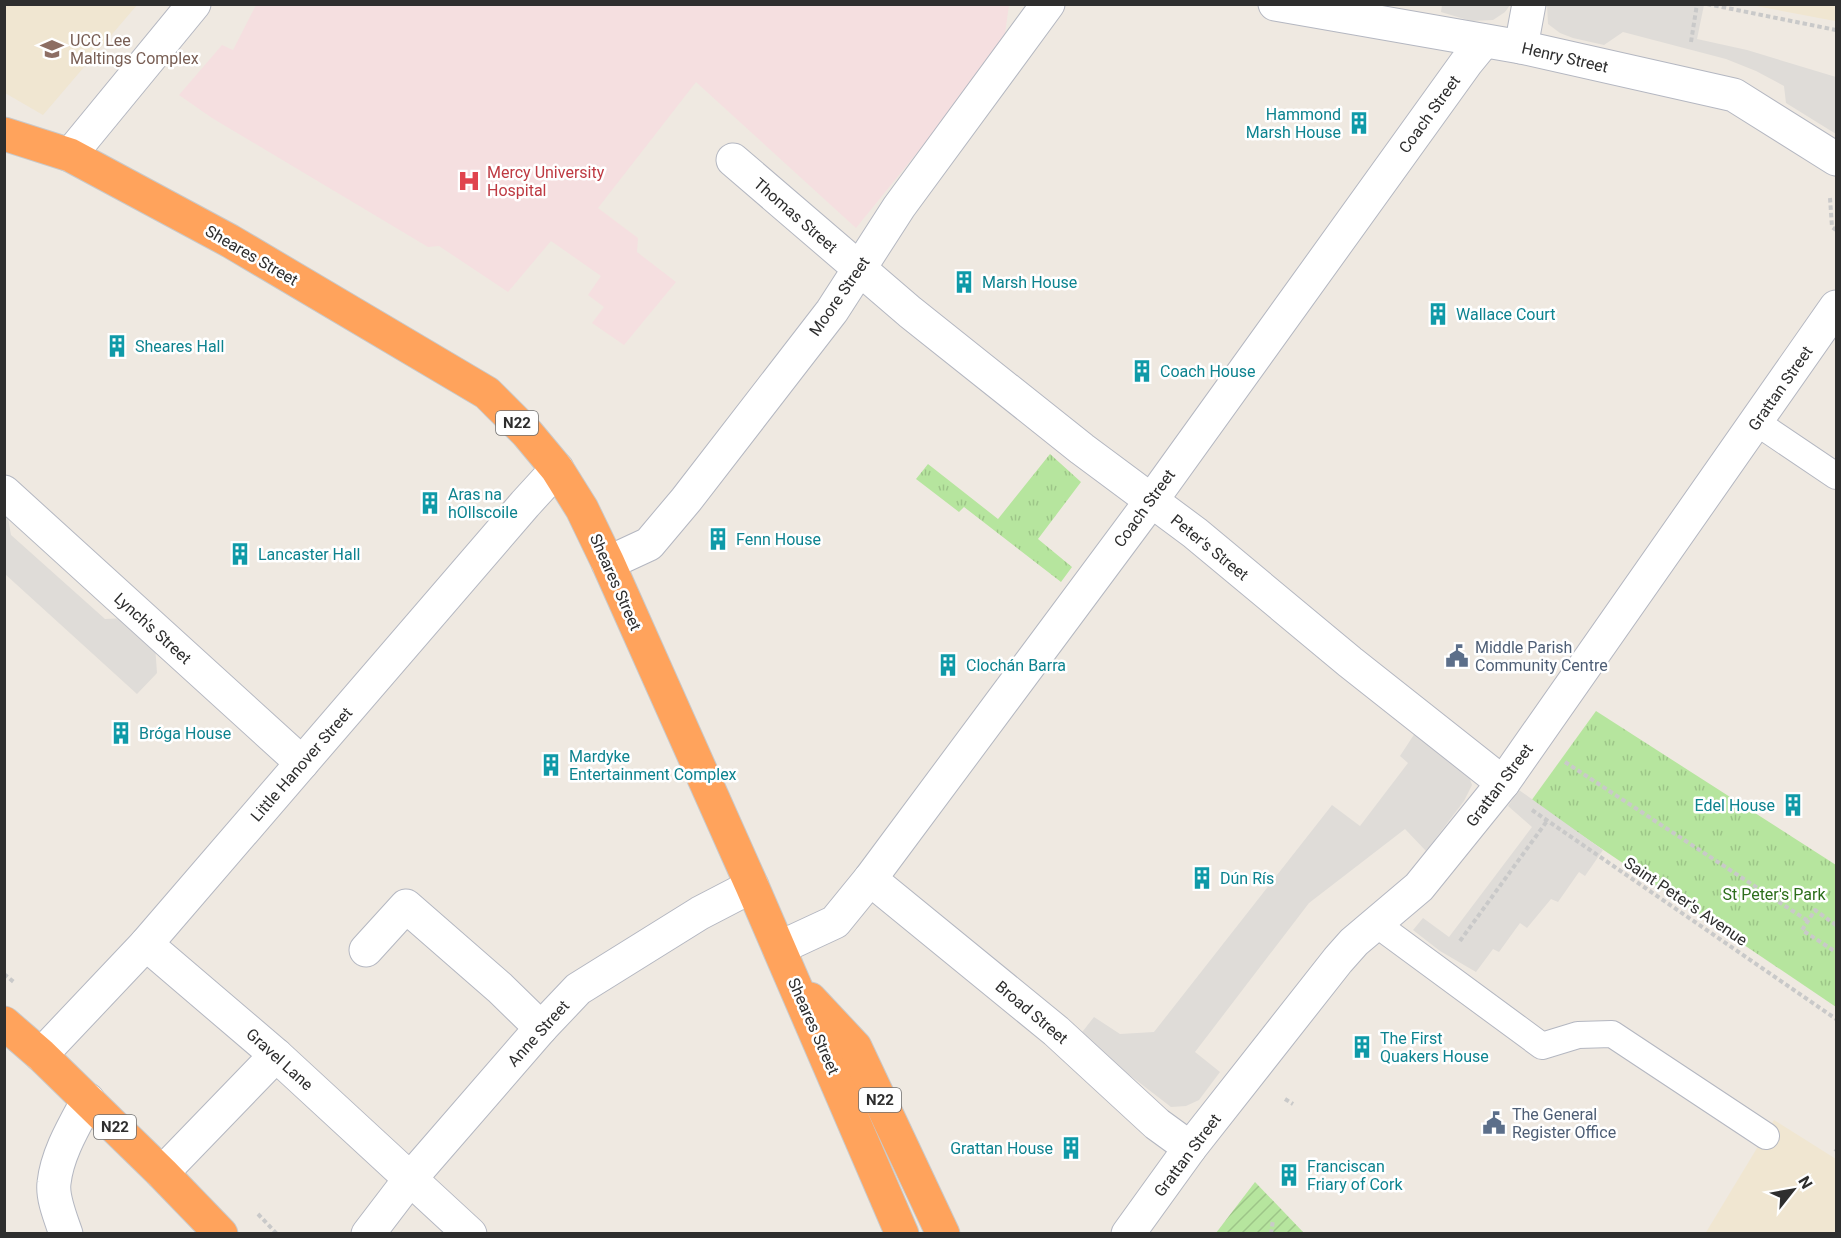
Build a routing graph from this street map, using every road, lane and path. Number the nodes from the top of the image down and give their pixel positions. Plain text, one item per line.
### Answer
1 (194, 4) edge
2 (1048, 4) edge
3 (1275, 4) edge
4 (1529, 4) edge
5 (1697, 4) edge
6 (1707, 4) edge
7 (1836, 30) edge
8 (1484, 40) junction
9 (1691, 42) dead end
10 (1521, 47) junction
11 (6, 138) edge
12 (70, 155) junction
13 (733, 160) dead end
14 (1835, 175) edge
15 (1836, 230) edge
16 (858, 270) junction
17 (1836, 307) edge
18 (1756, 422) junction
19 (557, 469) junction
20 (1836, 476) edge
21 (4, 492) edge
22 (1151, 501) junction
23 (608, 563) junction
24 (1562, 759) dead end
25 (302, 763) junction
26 (1503, 783) junction
27 (1530, 809) dead end
28 (1547, 821) junction
29 (870, 879) junction
30 (752, 886) junction
31 (1808, 921) junction
32 (1375, 923) junction
33 (1836, 925) edge
34 (146, 944) junction
35 (1456, 946) dead end
36 (779, 948) junction
37 (366, 950) dead end
38 (1836, 952) edge
39 (794, 983) junction
40 (1836, 1019) edge
41 (6, 1027) edge
42 (541, 1028) junction
43 (41, 1055) junction
44 (276, 1055) junction
45 (1285, 1099) dead end
46 (88, 1100) junction
47 (1293, 1104) dead end
48 (1766, 1136) dead end
49 (1190, 1149) junction
50 (162, 1173) junction
51 (410, 1179) junction
52 (1273, 1220) dead end
53 (66, 1233) edge
54 (221, 1233) edge
55 (368, 1233) edge
56 (470, 1233) edge
57 (902, 1233) edge
58 (943, 1233) edge
59 (1128, 1233) edge
60 (1271, 1233) edge

1 - 12 street
2 - 16 street, Moore Street
3 - 8 street, Henry Street
4 - 10 street
5 - 9 path
6 - 7 path
8 - 10 street, Henry Street
8 - 22 street, Coach Street
10 - 14 street, Henry Street
11 - 12 highway, N22
12 - 19 highway, Sheares Street / N22
13 - 16 street, Thomas Street
14 - 15 path
16 - 22 street, Peter's Street
16 - 23 street, Moore Street
17 - 18 street, Grattan Street
18 - 20 lane
18 - 26 street, Grattan Street
19 - 23 highway, Sheares Street / N22
19 - 25 street, Little Hanover Street
21 - 25 street, Lynch's Street
22 - 26 street, Peter's Street
22 - 29 street, Coach Street
23 - 30 highway, Sheares Street / N22
24 - 31 path
25 - 34 street, Little Hanover Street
26 - 32 street, Grattan Street
27 - 28 path, Saint Peter's Avenue
28 - 35 path
28 - 40 path, Saint Peter's Avenue
29 - 36 street, Coach Street
29 - 49 street, Broad Street
30 - 36 highway, Sheares Street / N22
30 - 42 street, Anne Street
31 - 33 path
31 - 38 path
32 - 48 lane
32 - 49 street, Grattan Street
34 - 43 street, Little Hanover Street
34 - 44 street, Gravel Lane
36 - 39 highway, Sheares Street / N22
37 - 42 street
39 - 57 highway, Sheares Street / N22
39 - 58 highway, N22
41 - 43 highway, N22
42 - 51 street, Anne Street
43 - 46 highway, N22
44 - 50 street
44 - 51 street, Gravel Lane
45 - 47 path
46 - 50 highway, N22
46 - 53 street
49 - 59 street, Grattan Street
50 - 54 highway, N22
51 - 55 street, Anne Street
51 - 56 street, Gravel Lane
52 - 60 path

